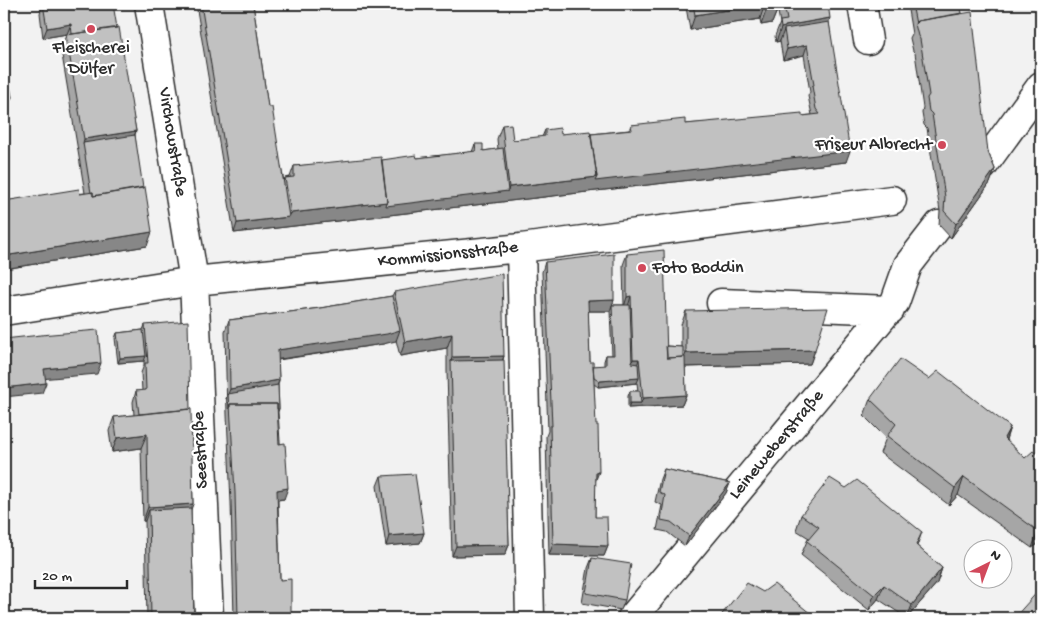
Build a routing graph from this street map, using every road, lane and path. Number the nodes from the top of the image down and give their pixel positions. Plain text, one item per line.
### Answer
1 (150, 4) edge
2 (862, 4) edge
3 (868, 40) dead end
4 (1041, 86) edge
5 (983, 166) edge
6 (892, 200) dead end
7 (939, 225) dead end
8 (521, 248) junction
9 (194, 281) junction
10 (721, 303) dead end
11 (890, 310) junction
12 (4, 311) edge
13 (209, 618) edge
14 (530, 618) edge
15 (632, 618) edge

1 - 9 street, Virchowstraße
2 - 3 street
4 - 5 street
6 - 8 street, Kommissionsstraße
7 - 11 street, Leineweberstraße
8 - 9 street, Kommissionsstraße
8 - 14 street
9 - 12 street, Kommissionsstraße
9 - 13 street, Seestraße
10 - 11 street
11 - 15 street, Leineweberstraße

